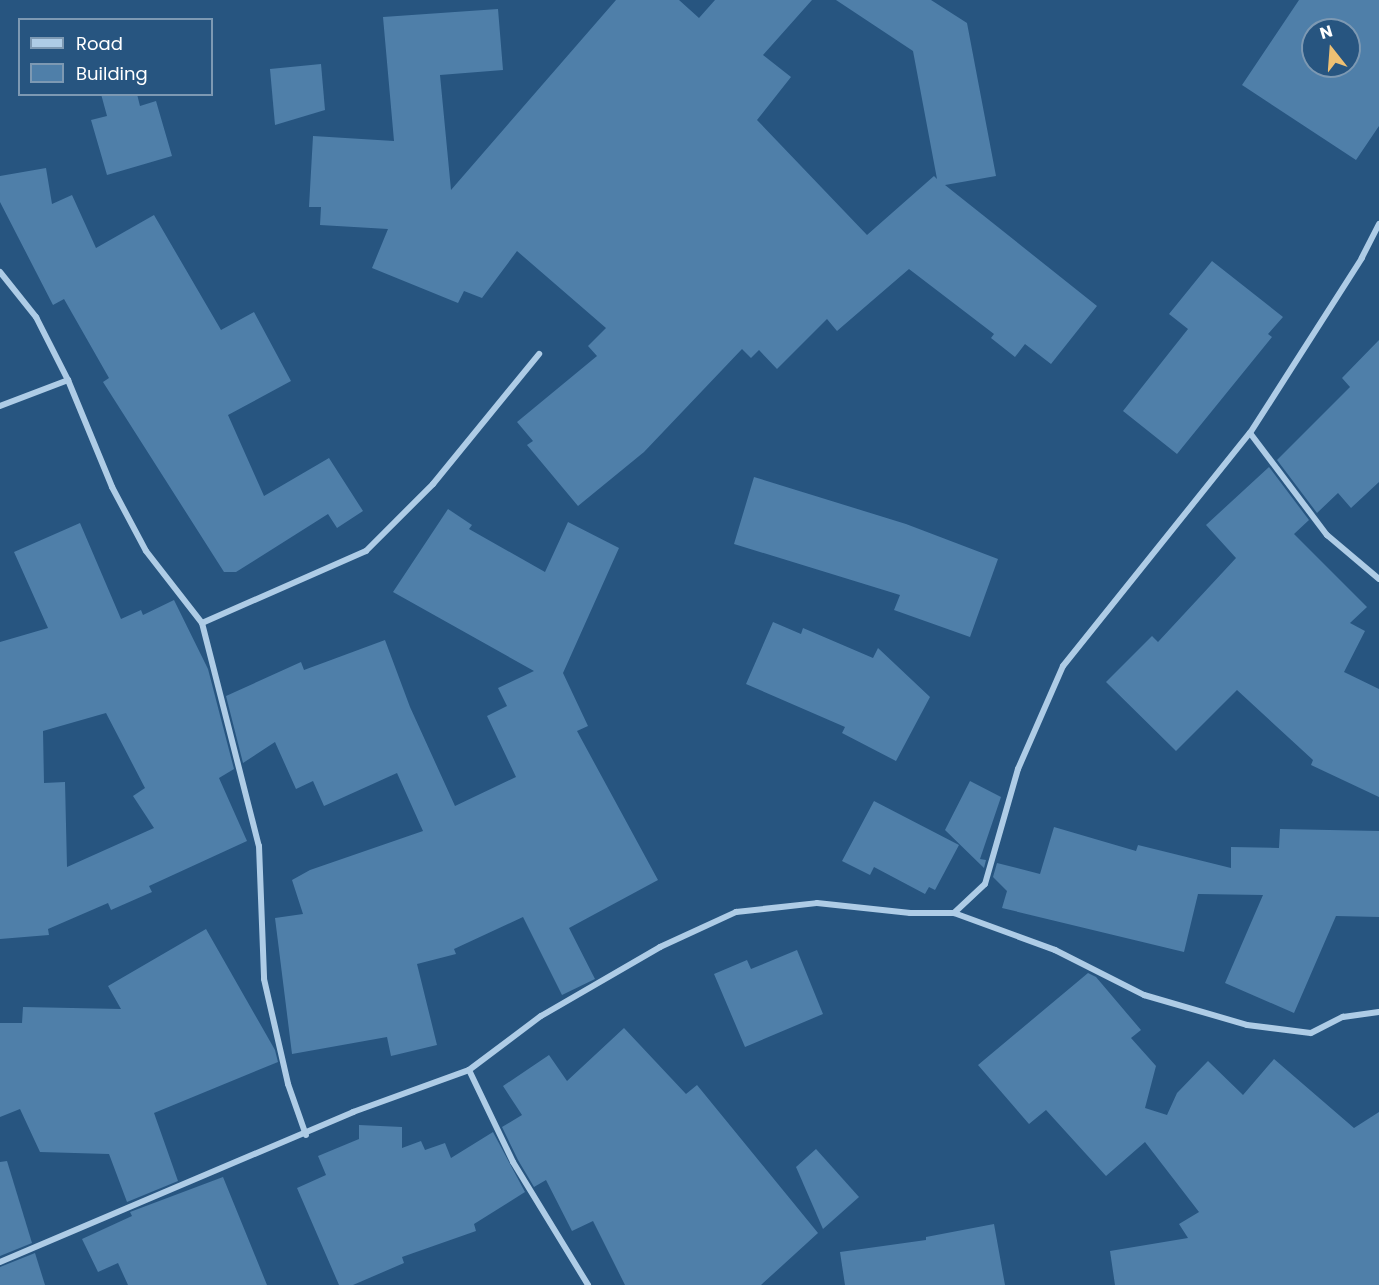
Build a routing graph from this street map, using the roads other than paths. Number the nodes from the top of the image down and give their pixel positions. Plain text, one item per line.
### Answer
1 (1379, 224) edge
2 (0, 272) edge
3 (540, 354) dead end
4 (69, 380) junction
5 (0, 406) edge
6 (1250, 433) junction
7 (1379, 579) edge
8 (202, 623) junction
9 (954, 913) junction
10 (1379, 1012) edge
11 (469, 1070) junction
12 (306, 1135) junction
13 (0, 1262) edge
14 (588, 1285) edge

1 - 6 street
2 - 4 street
3 - 8 street
4 - 5 street
4 - 8 street
6 - 7 street
6 - 9 street
8 - 12 street
9 - 10 street
9 - 11 street
11 - 12 street
11 - 14 street
12 - 13 street

